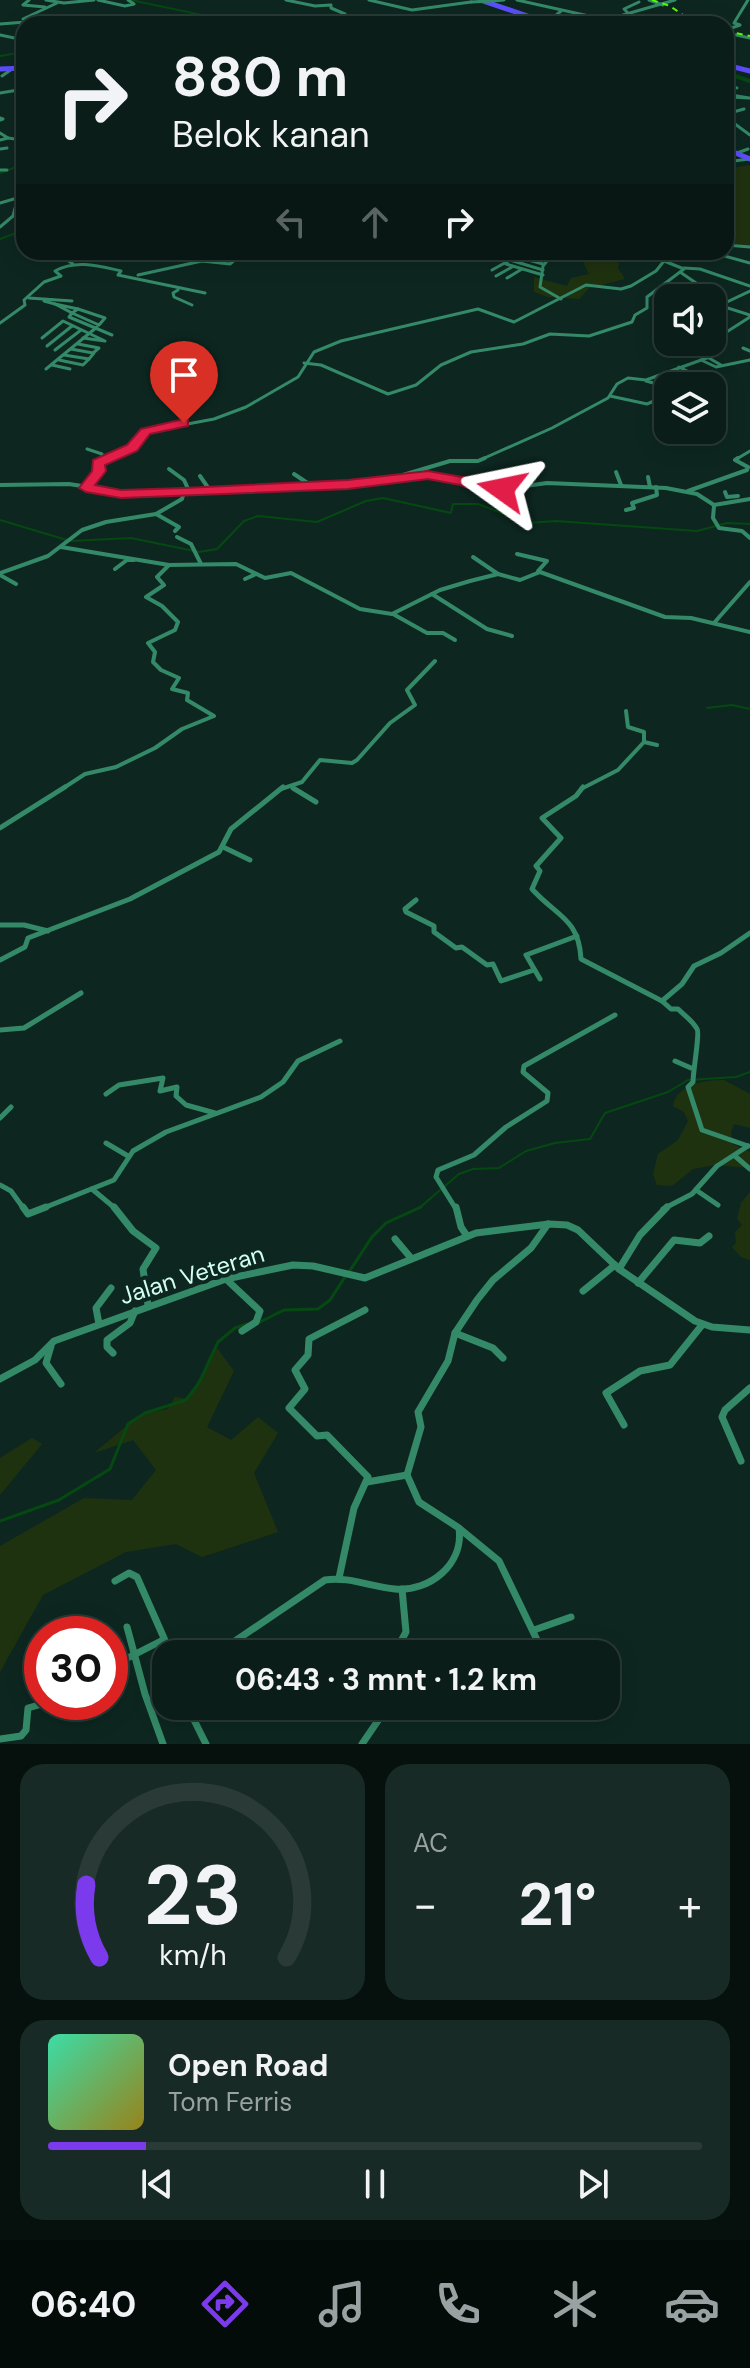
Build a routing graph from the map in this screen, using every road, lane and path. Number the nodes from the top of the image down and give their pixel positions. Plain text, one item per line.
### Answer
1 (29, 0) edge
2 (46, 0) edge
3 (96, 0) edge
4 (128, 0) edge
5 (286, 0) edge
6 (363, 0) edge
7 (369, 0) edge
8 (504, 0) edge
9 (519, 0) edge
10 (649, 0) edge
11 (675, 0) edge
12 (748, 0) edge
13 (476, 1) edge
14 (493, 1) edge
15 (331, 2) edge
16 (639, 2) dead end
17 (58, 3) junction
18 (556, 5) dead end
19 (664, 5) junction
20 (50, 6) junction
21 (297, 6) dead end
22 (315, 6) junction
23 (551, 9) junction
24 (561, 10) junction
25 (629, 13) junction
26 (345, 14) dead end
27 (31, 16) edge
28 (524, 16) edge
29 (555, 16) edge
30 (582, 16) edge
31 (621, 16) edge
32 (734, 23) edge
33 (734, 87) edge
34 (737, 88) dead end
35 (744, 109) dead end
36 (734, 112) edge
37 (0, 133) edge
38 (8, 138) junction
39 (15, 139) edge
40 (0, 140) edge
41 (7, 148) dead end
42 (0, 149) edge
43 (748, 149) dead end
44 (734, 154) edge
45 (737, 156) junction
46 (734, 158) edge
47 (750, 159) edge
48 (0, 170) edge
49 (7, 170) dead end
50 (16, 207) edge
51 (0, 227) edge
52 (68, 260) edge
53 (236, 260) edge
54 (528, 260) edge
55 (539, 260) edge
56 (548, 260) edge
57 (664, 261) joint
58 (73, 264) junction
59 (504, 264) junction
60 (545, 265) junction
61 (513, 266) junction
62 (684, 268) junction
63 (523, 269) junction
64 (492, 270) dead end
65 (679, 272) junction
66 (136, 276) junction
67 (496, 276) dead end
68 (507, 278) dead end
69 (697, 284) edge
70 (750, 287) edge
71 (179, 289) junction
72 (205, 293) dead end
73 (28, 297) junction
74 (561, 299) junction
75 (44, 301) junction
76 (72, 301) dead end
77 (726, 302) edge
78 (54, 303) junction
79 (192, 305) dead end
80 (726, 307) edge
81 (78, 309) junction
82 (70, 315) junction
83 (750, 316) edge
84 (63, 321) junction
85 (0, 323) edge
86 (72, 326) junction
87 (97, 327) junction
88 (81, 330) junction
89 (89, 334) junction
90 (112, 335) dead end
91 (42, 338) dead end
92 (83, 338) junction
93 (77, 344) junction
94 (47, 346) dead end
95 (743, 348) dead end
96 (71, 349) junction
97 (55, 350) dead end
98 (750, 351) edge
99 (93, 353) junction
100 (64, 355) junction
101 (440, 356) dead end
102 (707, 357) junction
103 (89, 359) junction
104 (700, 359) junction
105 (58, 360) junction
106 (750, 360) edge
107 (449, 362) junction
108 (304, 363) junction
109 (51, 365) junction
110 (678, 366) junction
111 (722, 366) junction
112 (46, 369) dead end
113 (70, 369) dead end
114 (689, 372) dead end
115 (645, 380) junction
116 (654, 383) edge
117 (610, 396) junction
118 (654, 401) dead end
119 (87, 449) dead end
120 (750, 451) edge
121 (102, 461) junction
122 (169, 469) dead end
123 (616, 472) dead end
124 (294, 474) dead end
125 (200, 476) dead end
126 (396, 477) junction
127 (648, 477) dead end
128 (621, 485) junction
129 (312, 486) junction
130 (706, 486) junction
131 (653, 487) junction
132 (0, 488) edge
133 (86, 488) junction
134 (209, 489) junction
135 (717, 489) dead end
136 (186, 492) junction
137 (687, 492) junction
138 (725, 492) dead end
139 (739, 496) junction
140 (750, 499) edge
141 (714, 505) junction
142 (626, 510) dead end
143 (156, 514) junction
144 (749, 535) edge
145 (64, 543) junction
146 (517, 554) dead end
147 (473, 557) dead end
148 (138, 558) junction
149 (169, 565) junction
150 (201, 565) junction
151 (115, 569) dead end
152 (538, 572) junction
153 (0, 574) edge
154 (257, 574) junction
155 (498, 574) junction
156 (245, 579) dead end
157 (750, 582) edge
158 (16, 584) dead end
159 (432, 594) junction
160 (392, 614) junction
161 (714, 624) junction
162 (750, 632) edge
163 (512, 636) dead end
164 (455, 640) dead end
165 (435, 661) dead end
166 (626, 711) dead end
167 (644, 742) junction
168 (657, 745) dead end
169 (292, 787) junction
170 (316, 802) dead end
171 (0, 828) edge
172 (223, 847) junction
173 (250, 860) dead end
174 (416, 900) dead end
175 (0, 925) edge
176 (48, 931) junction
177 (750, 933) edge
178 (577, 936) junction
179 (0, 960) edge
180 (534, 970) junction
181 (540, 979) dead end
182 (81, 993) dead end
183 (662, 1001) junction
184 (615, 1015) dead end
185 (0, 1030) edge
186 (340, 1041) dead end
187 (675, 1061) dead end
188 (691, 1068) junction
189 (106, 1094) dead end
190 (11, 1107) dead end
191 (216, 1113) junction
192 (0, 1118) edge
193 (106, 1143) dead end
194 (749, 1145) edge
195 (128, 1156) junction
196 (735, 1156) junction
197 (750, 1169) edge
198 (0, 1185) edge
199 (92, 1189) junction
200 (696, 1190) junction
201 (718, 1205) dead end
202 (549, 1224) junction
203 (467, 1236) junction
204 (709, 1236) dead end
205 (395, 1239) dead end
206 (411, 1258) junction
207 (617, 1267) junction
208 (226, 1279) junction
209 (638, 1283) junction
210 (111, 1288) dead end
211 (583, 1291) dead end
212 (148, 1305) junction
213 (136, 1310) junction
214 (365, 1310) dead end
215 (99, 1324) junction
216 (703, 1324) junction
217 (750, 1330) edge
218 (242, 1331) dead end
219 (455, 1333) junction
220 (54, 1341) junction
221 (113, 1353) dead end
222 (503, 1358) dead end
223 (0, 1379) edge
224 (61, 1384) dead end
225 (750, 1388) edge
226 (624, 1425) dead end
227 (741, 1461) dead end
228 (407, 1475) junction
229 (366, 1482) junction
230 (459, 1528) junction
231 (339, 1578) junction
232 (115, 1581) dead end
233 (402, 1589) junction
234 (571, 1617) dead end
235 (128, 1630) edge
236 (534, 1630) junction
237 (163, 1640) edge
238 (236, 1640) edge
239 (405, 1640) edge
240 (536, 1640) edge
241 (152, 1646) edge
242 (136, 1654) junction
243 (128, 1658) edge
244 (27, 1720) edge
245 (194, 1720) edge
246 (378, 1720) edge
247 (0, 1739) edge
248 (163, 1744) edge
249 (206, 1744) edge
250 (362, 1744) edge

1 - 20 street
2 - 17 street
3 - 4 street
3 - 17 street
5 - 22 street
6 - 7 street
7 - 13 street
8 - 14 street
9 - 23 street
10 - 19 street
11 - 19 street
12 - 32 street
13 - 14 street, bridge
13 - 28 highway
15 - 22 street
15 - 26 street
16 - 25 street
17 - 20 street
18 - 23 street
19 - 25 street
20 - 27 street
21 - 22 street
23 - 24 street
24 - 29 street
24 - 30 street
25 - 31 street
33 - 34 street
35 - 36 street
37 - 38 street
38 - 39 street
38 - 40 street
41 - 42 street
43 - 45 street
44 - 45 highway
45 - 46 street
45 - 47 highway
48 - 49 street
50 - 51 street
52 - 58 street
53 - 66 street
54 - 60 street
55 - 60 street
56 - 60 street
57 - 62 street
57 - 74 street
58 - 66 street
58 - 73 street
59 - 60 street
59 - 61 street
59 - 64 street
60 - 63 street
60 - 74 street
61 - 63 street
61 - 67 street
62 - 65 street
62 - 70 street
63 - 68 street
65 - 69 street
65 - 107 street
66 - 71 street
70 - 77 street
71 - 72 street
71 - 79 street
73 - 75 street
73 - 85 street
74 - 108 street
75 - 76 street
75 - 78 street
78 - 81 street
78 - 82 street
80 - 83 street
81 - 82 street
81 - 87 street
82 - 84 street
82 - 87 street
83 - 102 street
84 - 86 street
84 - 91 street
86 - 88 street
86 - 94 street
87 - 89 street
87 - 90 street
88 - 89 street
88 - 97 street
89 - 92 street
89 - 92 street
92 - 93 street
93 - 96 street
93 - 99 street
95 - 98 street
96 - 99 street
96 - 100 street
99 - 103 street
100 - 103 street
100 - 105 street
101 - 107 street
102 - 104 street
102 - 111 street
103 - 105 street
104 - 110 street
104 - 111 street
105 - 109 street
106 - 111 street
107 - 108 street
108 - 121 street
109 - 112 street
109 - 113 street
110 - 114 street
110 - 115 street
115 - 116 street
115 - 117 street
117 - 118 street
117 - 126 street
119 - 121 street
120 - 130 street
121 - 133 street
122 - 136 street
123 - 128 street
124 - 129 street
125 - 134 street
126 - 128 street
126 - 129 street
127 - 131 street
128 - 131 street
129 - 134 street
130 - 135 street
130 - 137 street
131 - 137 street
131 - 142 street
132 - 133 street
133 - 136 street
134 - 136 street
136 - 143 street
137 - 141 street
138 - 139 street
139 - 140 street
139 - 141 street
141 - 144 street
143 - 145 street
143 - 150 street
145 - 148 street
145 - 153 street
146 - 152 street
147 - 155 street
148 - 149 street
148 - 151 street
149 - 150 street
149 - 171 street
150 - 154 street
152 - 155 street
152 - 161 street
153 - 158 street
154 - 156 street
154 - 160 street
155 - 159 street
157 - 161 street
159 - 160 street
159 - 163 street
160 - 164 street
161 - 162 street
165 - 169 street
166 - 167 street
167 - 168 street
167 - 178 street
169 - 170 street
169 - 172 street
172 - 173 street
172 - 176 street
174 - 180 street
175 - 176 street
176 - 179 street
177 - 183 street
178 - 180 street
178 - 183 street
180 - 181 street
182 - 185 street
183 - 188 street
184 - 203 street
186 - 191 street
187 - 188 street
188 - 194 street
189 - 191 street
190 - 192 street
191 - 195 street
193 - 195 street
194 - 196 street
195 - 199 street
196 - 197 street
196 - 200 street
198 - 199 street
199 - 212 street
200 - 201 street
200 - 207 street
202 - 203 street, Jalan Veteran
202 - 207 street, Jalan Veteran
202 - 219 street
203 - 206 street, Jalan Veteran
204 - 209 street
205 - 206 street
206 - 208 street, Jalan Veteran
207 - 209 street, Jalan Veteran
207 - 211 street
208 - 212 street, Jalan Veteran
208 - 218 street
209 - 216 street, Jalan Veteran
210 - 215 street
212 - 213 street, Jalan Veteran
213 - 215 street, Jalan Veteran
213 - 221 street
214 - 229 street
215 - 220 street, Jalan Veteran
216 - 217 street, Jalan Veteran
216 - 226 street
219 - 222 street
219 - 228 street
220 - 223 street, Jalan Veteran
220 - 224 street
225 - 227 street
228 - 229 street
228 - 230 street
229 - 231 street
230 - 233 street
230 - 236 street
231 - 233 street
231 - 238 street
232 - 237 street
233 - 239 street
234 - 236 street
235 - 242 street
236 - 240 street
241 - 242 street
242 - 243 street
242 - 248 street
244 - 247 street
245 - 249 street
246 - 250 street

